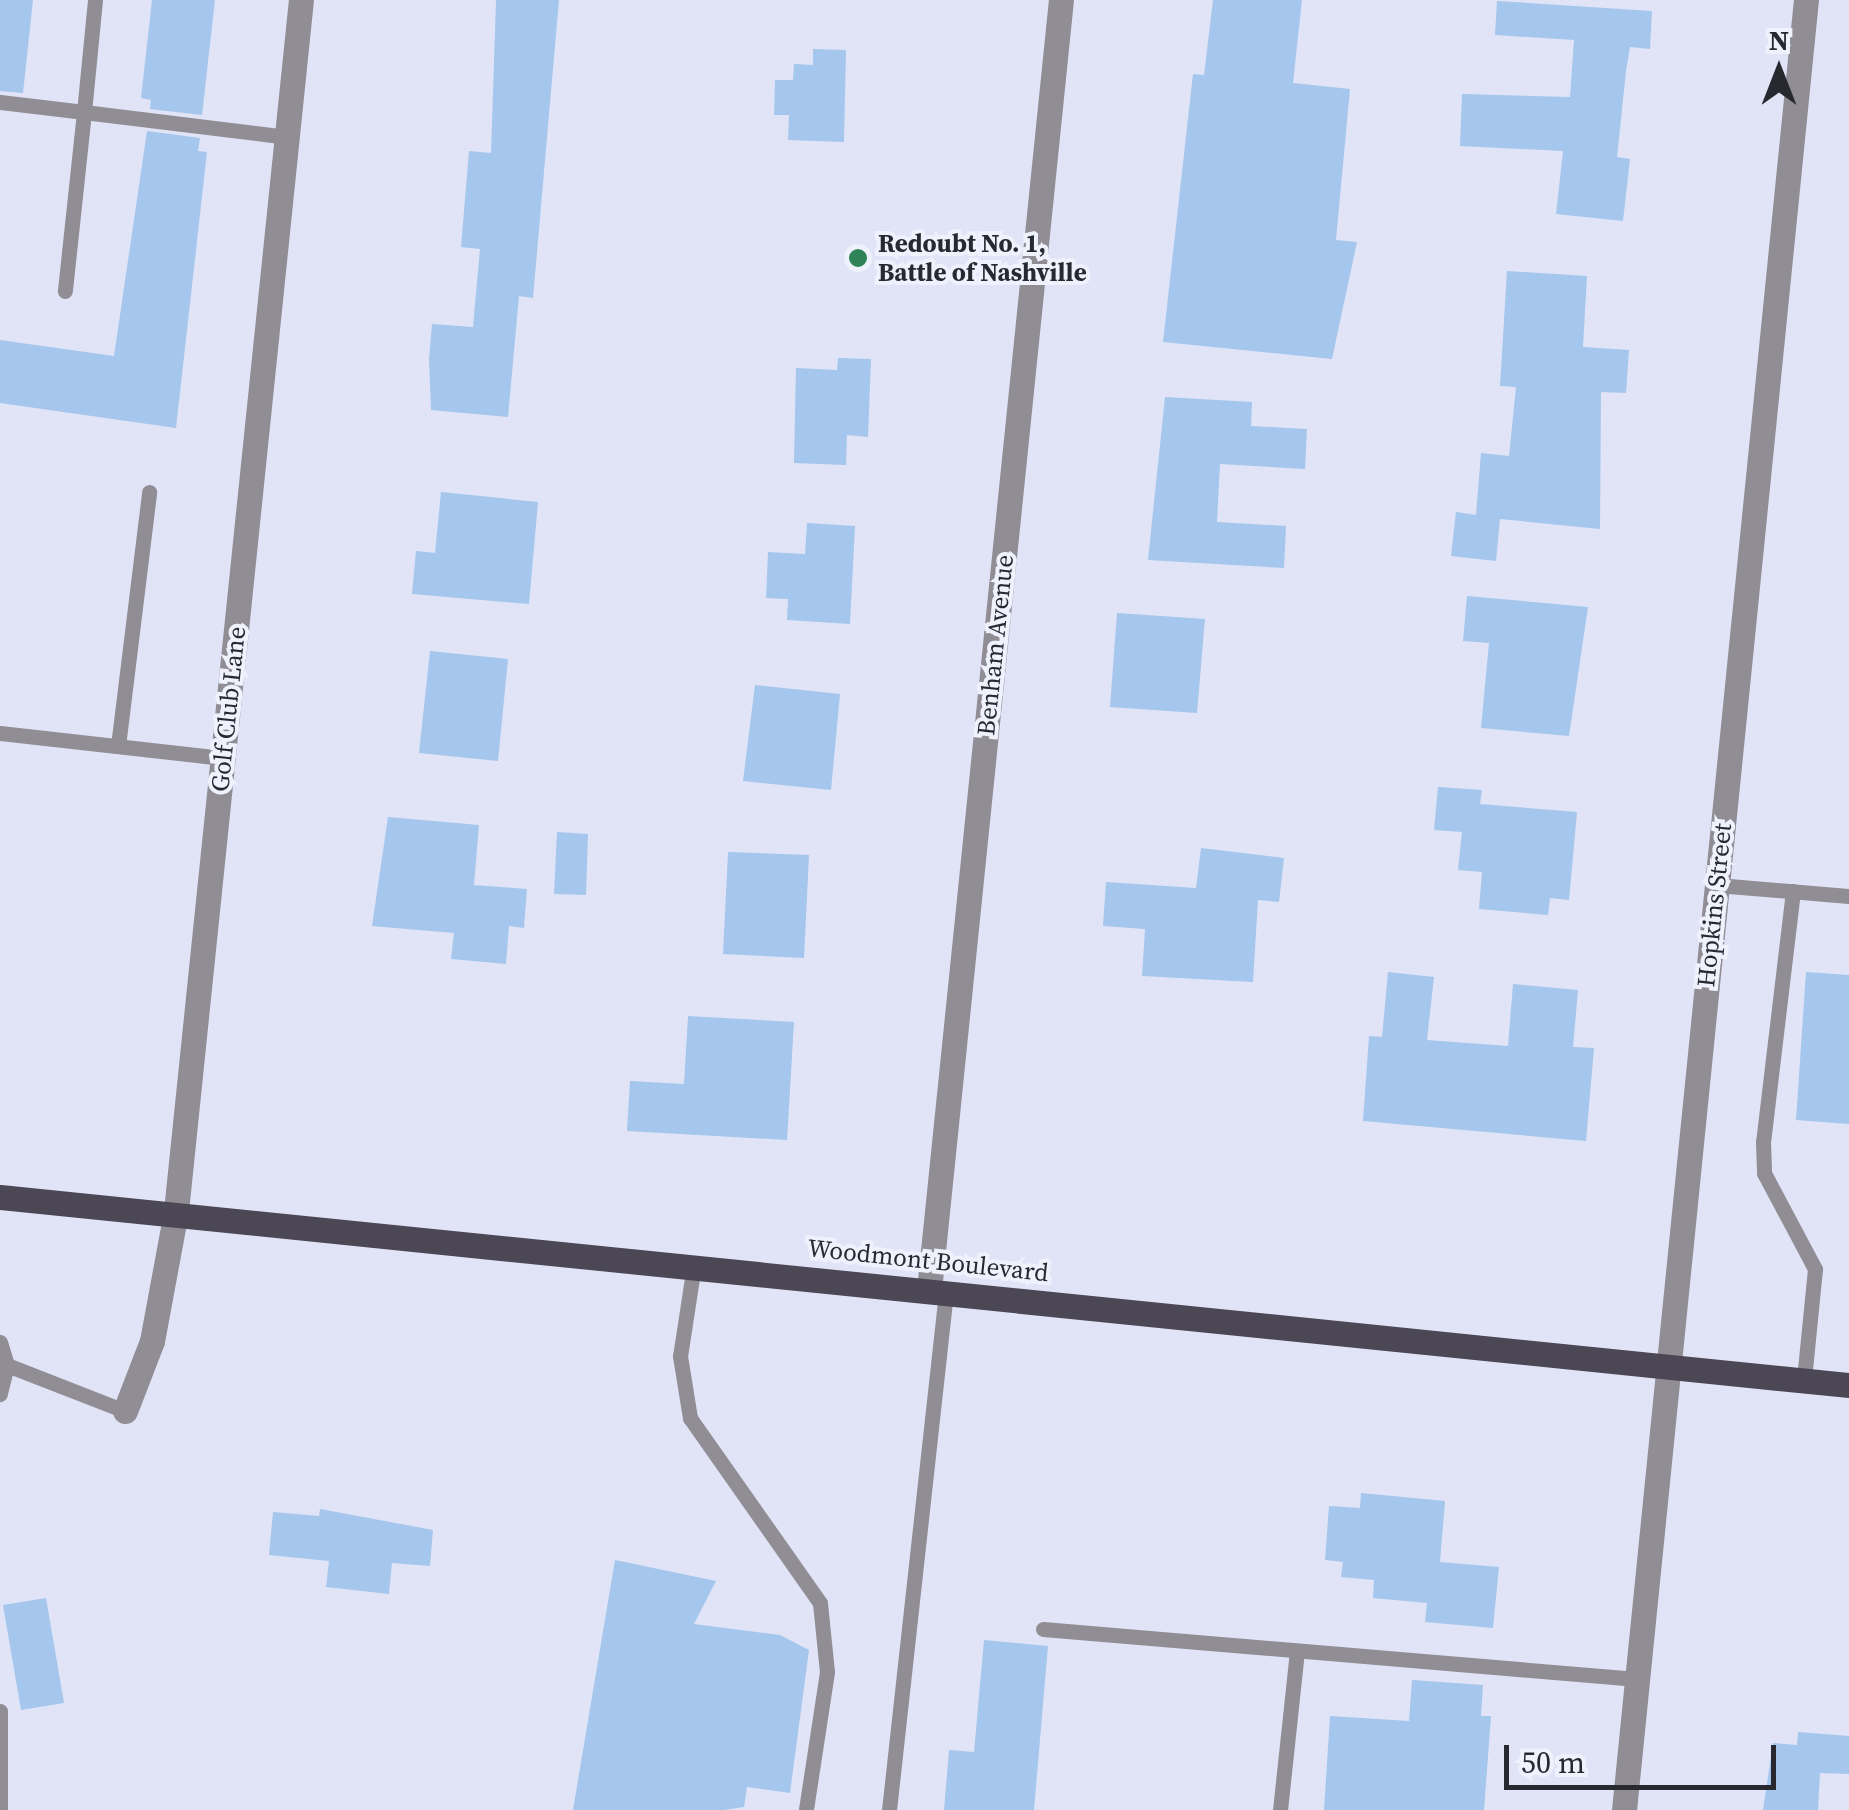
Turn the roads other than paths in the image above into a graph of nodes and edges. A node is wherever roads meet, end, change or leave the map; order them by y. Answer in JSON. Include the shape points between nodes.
{"nodes":[{"id":1,"x":95,"y":0,"type":"edge"},
{"id":2,"x":301,"y":0,"type":"edge"},
{"id":3,"x":1061,"y":0,"type":"edge"},
{"id":4,"x":1806,"y":0,"type":"edge"},
{"id":5,"x":0,"y":102,"type":"edge"},
{"id":6,"x":84,"y":112,"type":"junction"},
{"id":7,"x":287,"y":137,"type":"junction"},
{"id":8,"x":64,"y":291,"type":"dead end"},
{"id":9,"x":149,"y":492,"type":"dead end"},
{"id":10,"x":0,"y":733,"type":"edge"},
{"id":11,"x":118,"y":746,"type":"junction"},
{"id":12,"x":223,"y":758,"type":"junction"},
{"id":13,"x":1716,"y":884,"type":"junction"},
{"id":14,"x":1793,"y":891,"type":"junction"},
{"id":15,"x":1849,"y":896,"type":"edge"},
{"id":16,"x":0,"y":1197,"type":"edge"},
{"id":17,"x":176,"y":1210,"type":"junction"},
{"id":18,"x":694,"y":1265,"type":"junction"},
{"id":19,"x":938,"y":1291,"type":"junction"},
{"id":20,"x":0,"y":1342,"type":"edge"},
{"id":21,"x":8,"y":1365,"type":"junction"},
{"id":22,"x":1668,"y":1368,"type":"junction"},
{"id":23,"x":1804,"y":1380,"type":"junction"},
{"id":24,"x":1849,"y":1385,"type":"edge"},
{"id":25,"x":0,"y":1394,"type":"edge"},
{"id":26,"x":125,"y":1411,"type":"joint"},
{"id":27,"x":1043,"y":1629,"type":"dead end"},
{"id":28,"x":1298,"y":1650,"type":"junction"},
{"id":29,"x":1637,"y":1679,"type":"junction"},
{"id":30,"x":0,"y":1711,"type":"edge"},
{"id":31,"x":0,"y":1808,"type":"edge"},
{"id":32,"x":806,"y":1810,"type":"edge"},
{"id":33,"x":888,"y":1810,"type":"edge"},
{"id":34,"x":1280,"y":1810,"type":"edge"},
{"id":35,"x":1624,"y":1810,"type":"edge"}],
"edges":[{"from":1,"to":6,"type":"lane"},
{"from":2,"to":7,"type":"street","name":"Golf Club Lane"},
{"from":3,"to":19,"type":"street","name":"Benham Avenue"},
{"from":4,"to":13,"type":"street","name":"Hopkins Street"},
{"from":5,"to":6,"type":"lane"},
{"from":6,"to":7,"type":"lane"},
{"from":6,"to":8,"type":"lane"},
{"from":7,"to":12,"type":"street","name":"Golf Club Lane"},
{"from":9,"to":11,"type":"lane"},
{"from":10,"to":11,"type":"lane"},
{"from":11,"to":12,"type":"lane"},
{"from":12,"to":17,"type":"street","name":"Golf Club Lane"},
{"from":13,"to":14,"type":"lane"},
{"from":13,"to":22,"type":"street","name":"Hopkins Street"},
{"from":14,"to":15,"type":"lane"},
{"from":14,"to":23,"type":"lane","via":[[1763,1142],[1764,1173],[1814,1269]]},
{"from":16,"to":17,"type":"main road","name":"Woodmont Boulevard"},
{"from":17,"to":18,"type":"main road","name":"Woodmont Boulevard"},
{"from":17,"to":26,"type":"street","name":"Golf Club Lane","via":[[152,1341]]},
{"from":18,"to":19,"type":"main road","name":"Woodmont Boulevard"},
{"from":18,"to":32,"type":"lane","via":[[680,1356],[690,1418],[820,1603],[826,1672]]},
{"from":19,"to":22,"type":"main road","name":"Woodmont Boulevard"},
{"from":19,"to":33,"type":"lane"},
{"from":20,"to":21,"type":"lane"},
{"from":21,"to":25,"type":"lane"},
{"from":21,"to":26,"type":"lane"},
{"from":22,"to":23,"type":"main road","name":"Woodmont Boulevard"},
{"from":22,"to":29,"type":"street","name":"Hopkins Street"},
{"from":23,"to":24,"type":"main road","name":"Woodmont Boulevard"},
{"from":27,"to":28,"type":"lane"},
{"from":28,"to":29,"type":"lane"},
{"from":28,"to":34,"type":"lane"},
{"from":29,"to":35,"type":"street","name":"Hopkins Street"},
{"from":30,"to":31,"type":"lane"}]}
